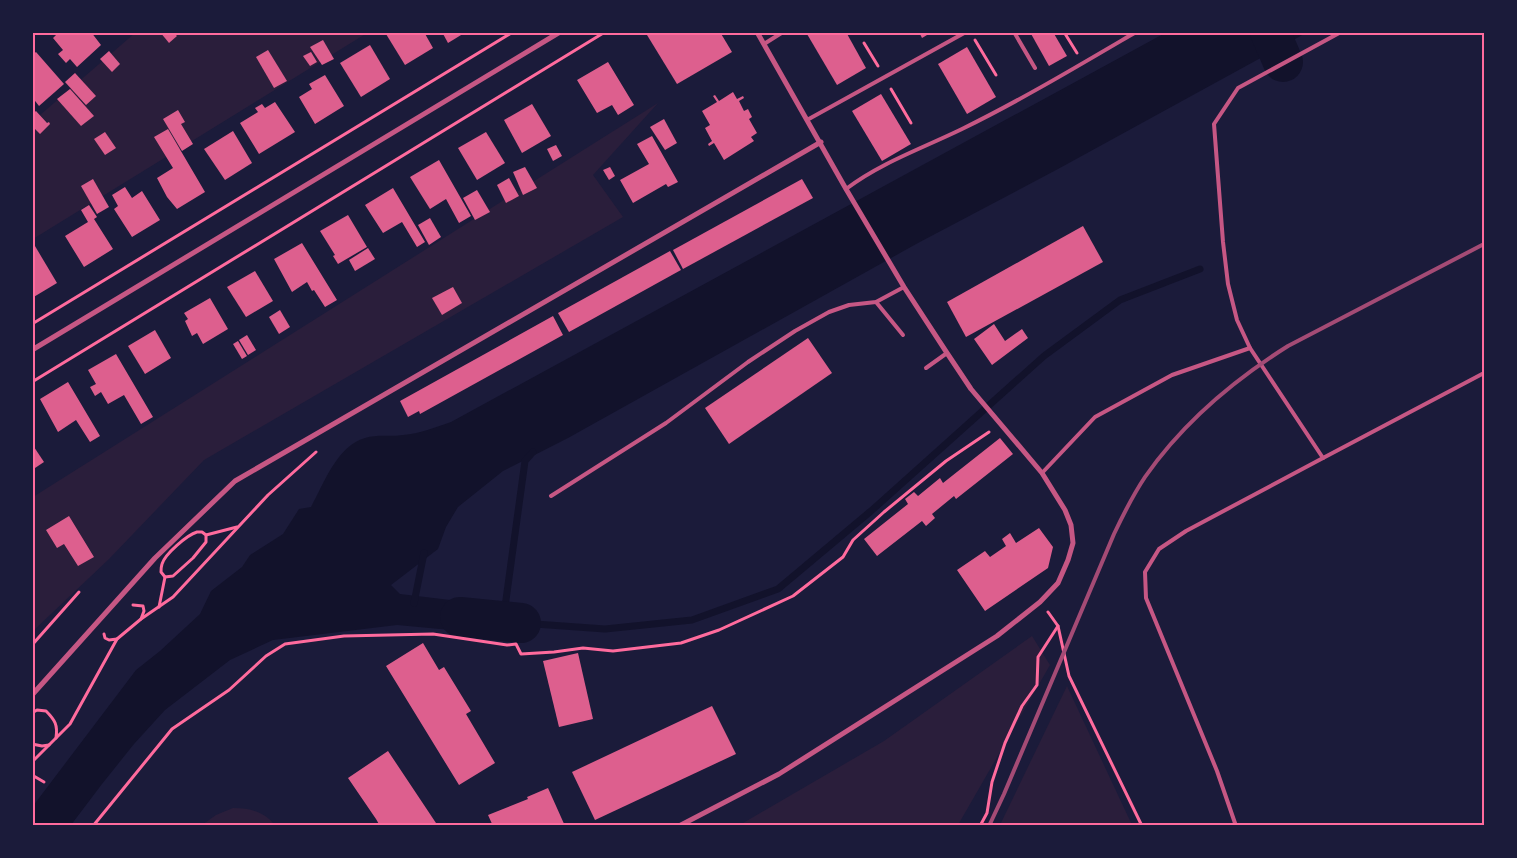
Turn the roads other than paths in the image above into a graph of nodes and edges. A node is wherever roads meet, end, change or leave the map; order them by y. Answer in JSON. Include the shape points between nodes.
{"nodes":[{"id":1,"x":560,"y":32,"type":"edge"},
{"id":2,"x":757,"y":32,"type":"edge"},
{"id":3,"x":783,"y":32,"type":"edge"},
{"id":4,"x":966,"y":32,"type":"edge"},
{"id":5,"x":1014,"y":32,"type":"edge"},
{"id":6,"x":1136,"y":32,"type":"edge"},
{"id":7,"x":1341,"y":32,"type":"edge"},
{"id":8,"x":764,"y":44,"type":"junction"},
{"id":9,"x":1035,"y":68,"type":"dead end"},
{"id":10,"x":807,"y":120,"type":"junction"},
{"id":11,"x":821,"y":142,"type":"junction"},
{"id":12,"x":846,"y":189,"type":"junction"},
{"id":13,"x":904,"y":287,"type":"junction"},
{"id":14,"x":876,"y":302,"type":"junction"},
{"id":15,"x":902,"y":335,"type":"dead end"},
{"id":16,"x":1250,"y":348,"type":"junction"},
{"id":17,"x":32,"y":350,"type":"edge"},
{"id":18,"x":947,"y":354,"type":"junction"},
{"id":19,"x":926,"y":368,"type":"dead end"},
{"id":20,"x":1484,"y":373,"type":"edge"},
{"id":21,"x":1323,"y":458,"type":"junction"},
{"id":22,"x":1042,"y":473,"type":"junction"},
{"id":23,"x":551,"y":496,"type":"dead end"},
{"id":24,"x":32,"y":695,"type":"edge"},
{"id":25,"x":679,"y":826,"type":"edge"},
{"id":26,"x":1236,"y":826,"type":"edge"}],
"edges":[{"from":1,"to":17,"type":"street"},
{"from":2,"to":8,"type":"street"},
{"from":3,"to":8,"type":"lane"},
{"from":4,"to":10,"type":"lane"},
{"from":5,"to":9,"type":"lane"},
{"from":6,"to":12,"type":"lane","via":[[963,129],[884,166]]},
{"from":7,"to":16,"type":"lane","via":[[1238,88],[1214,124],[1228,284],[1237,320]]},
{"from":8,"to":10,"type":"street"},
{"from":10,"to":11,"type":"street"},
{"from":11,"to":12,"type":"street"},
{"from":11,"to":24,"type":"street","via":[[235,481],[155,558]]},
{"from":12,"to":13,"type":"street"},
{"from":13,"to":14,"type":"lane"},
{"from":13,"to":18,"type":"street"},
{"from":14,"to":15,"type":"lane"},
{"from":14,"to":23,"type":"lane","via":[[849,305],[795,331],[666,423]]},
{"from":16,"to":21,"type":"lane"},
{"from":16,"to":22,"type":"lane","via":[[1172,375],[1095,417]]},
{"from":18,"to":19,"type":"lane"},
{"from":18,"to":22,"type":"street","via":[[971,389]]},
{"from":20,"to":21,"type":"lane"},
{"from":21,"to":26,"type":"lane","via":[[1186,531],[1159,549],[1145,572],[1146,598],[1217,771]]},
{"from":22,"to":25,"type":"street","via":[[1065,510],[1073,543],[1058,582],[1040,602],[997,636],[779,774]]}]}
